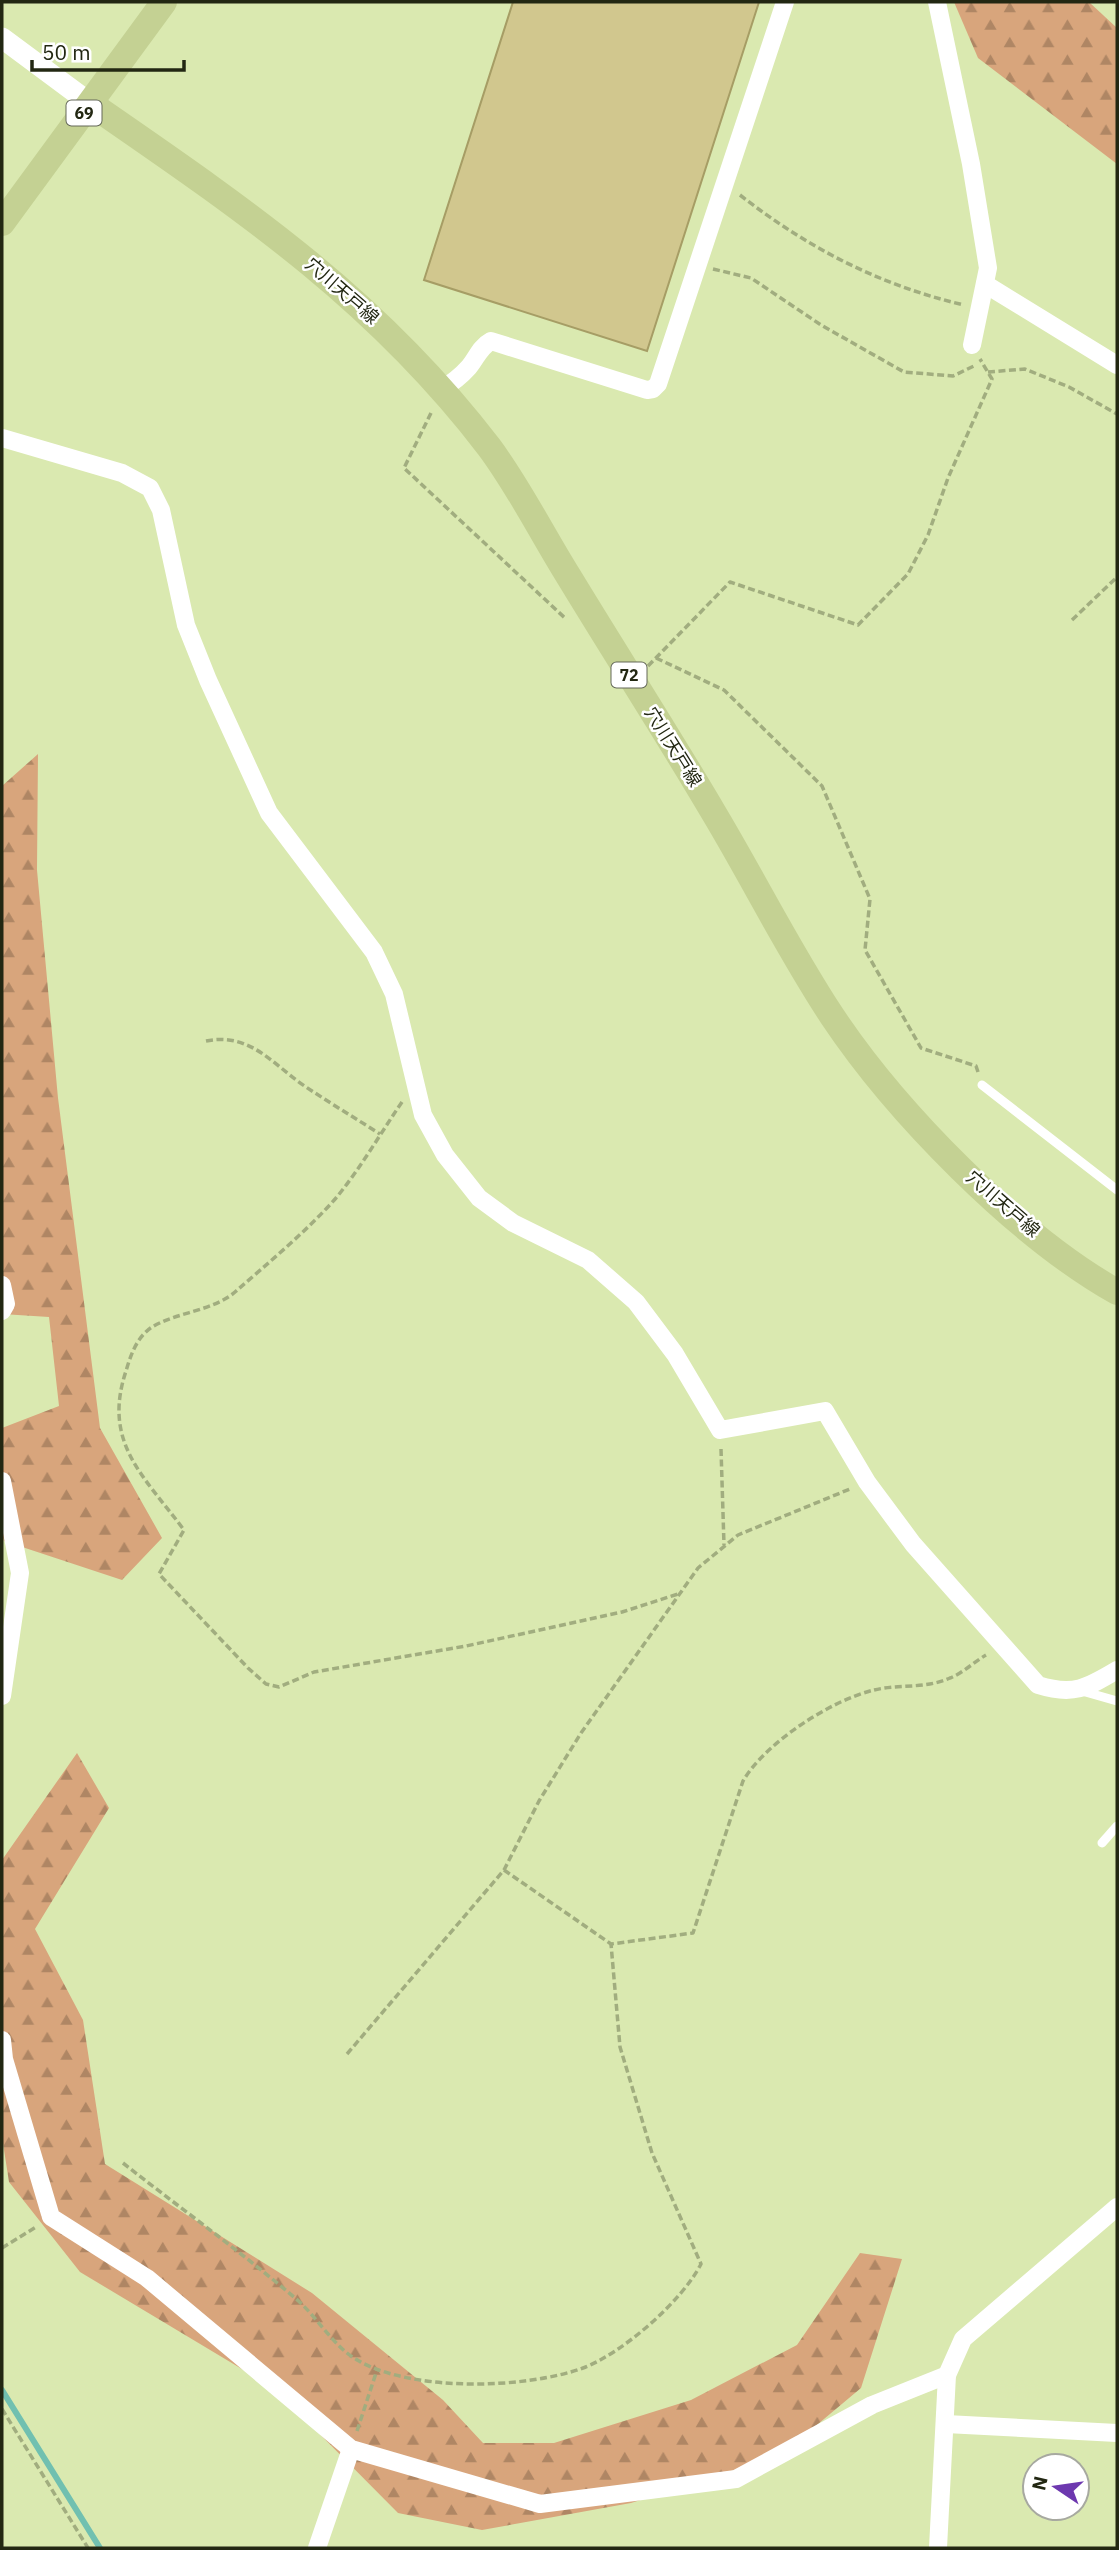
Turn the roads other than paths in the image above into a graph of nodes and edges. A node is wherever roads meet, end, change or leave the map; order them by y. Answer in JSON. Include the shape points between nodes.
{"nodes":[{"id":1,"x":164,"y":2,"type":"edge"},
{"id":2,"x":785,"y":2,"type":"edge"},
{"id":3,"x":937,"y":2,"type":"edge"},
{"id":4,"x":2,"y":38,"type":"edge"},
{"id":5,"x":91,"y":104,"type":"junction"},
{"id":6,"x":2,"y":223,"type":"edge"},
{"id":7,"x":985,"y":284,"type":"junction"},
{"id":8,"x":972,"y":345,"type":"road end"},
{"id":9,"x":1117,"y":365,"type":"edge"},
{"id":10,"x":442,"y":389,"type":"junction"},
{"id":11,"x":2,"y":438,"type":"edge"},
{"id":12,"x":982,"y":1085,"type":"road end"},
{"id":13,"x":1117,"y":1190,"type":"edge"},
{"id":14,"x":2,"y":1285,"type":"edge"},
{"id":15,"x":1117,"y":1292,"type":"edge"},
{"id":16,"x":2,"y":1311,"type":"edge"},
{"id":17,"x":2,"y":1482,"type":"edge"},
{"id":18,"x":1117,"y":1670,"type":"edge"},
{"id":19,"x":1076,"y":1690,"type":"junction"},
{"id":20,"x":2,"y":1696,"type":"edge"},
{"id":21,"x":1117,"y":1701,"type":"edge"},
{"id":22,"x":1117,"y":1826,"type":"edge"},
{"id":23,"x":1102,"y":1843,"type":"dead end"},
{"id":24,"x":2,"y":2040,"type":"edge"},
{"id":25,"x":1117,"y":2207,"type":"edge"},
{"id":26,"x":947,"y":2375,"type":"junction"},
{"id":27,"x":946,"y":2424,"type":"junction"},
{"id":28,"x":1117,"y":2433,"type":"edge"},
{"id":29,"x":351,"y":2449,"type":"junction"},
{"id":30,"x":317,"y":2548,"type":"edge"},
{"id":31,"x":938,"y":2548,"type":"edge"}],
"edges":[{"from":1,"to":5,"type":"main road","number":"69"},
{"from":2,"to":10,"type":"street","via":[[666,362],[653,389],[491,341]]},
{"from":3,"to":7,"type":"street","via":[[971,164],[988,268]]},
{"from":4,"to":5,"type":"street"},
{"from":5,"to":6,"type":"main road","number":"69"},
{"from":5,"to":10,"type":"main road","name":"穴川天戸線","number":"72","via":[[269,229],[341,287]]},
{"from":7,"to":8,"type":"street"},
{"from":7,"to":9,"type":"street"},
{"from":10,"to":15,"type":"main road","name":"穴川天戸線","number":"72","via":[[492,451],[715,815],[813,986],[873,1072],[962,1169],[1006,1209]]},
{"from":11,"to":19,"type":"street","via":[[122,473],[150,488],[160,510],[186,625],[269,813],[374,952],[394,993],[424,1115],[445,1156],[479,1198],[513,1223],[589,1260],[636,1302],[675,1354],[720,1430],[825,1411],[867,1482],[914,1544],[1038,1685],[1058,1692]]},
{"from":12,"to":13,"type":"lane"},
{"from":14,"to":16,"type":"street","via":[[6,1304]]},
{"from":17,"to":20,"type":"street","via":[[20,1573]]},
{"from":18,"to":19,"type":"street"},
{"from":19,"to":21,"type":"lane"},
{"from":22,"to":23,"type":"lane"},
{"from":24,"to":29,"type":"street","via":[[51,2217],[147,2278]]},
{"from":25,"to":26,"type":"street","via":[[963,2339]]},
{"from":26,"to":27,"type":"street"},
{"from":26,"to":29,"type":"street","via":[[872,2405],[736,2479],[540,2504]]},
{"from":27,"to":28,"type":"street"},
{"from":27,"to":31,"type":"street"},
{"from":29,"to":30,"type":"street"}]}
